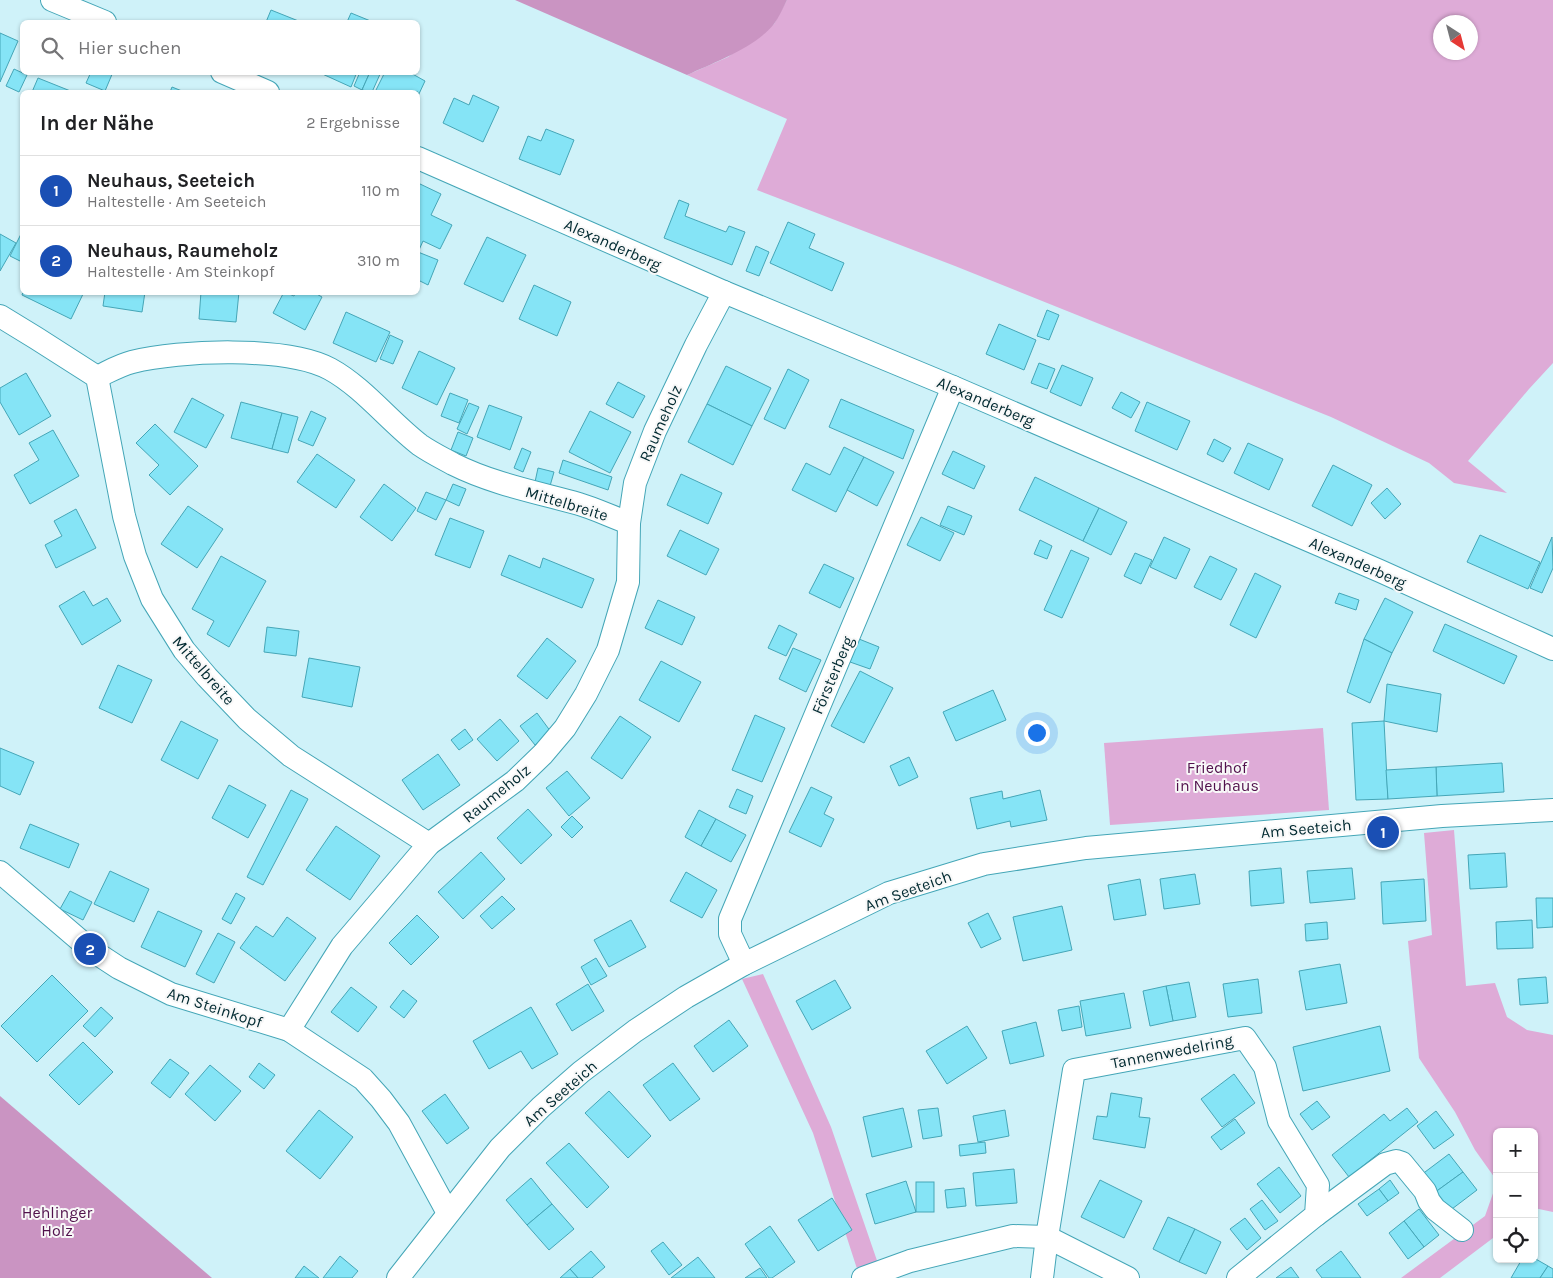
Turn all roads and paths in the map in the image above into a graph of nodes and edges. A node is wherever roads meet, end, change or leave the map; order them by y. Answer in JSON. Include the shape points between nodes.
{"nodes":[{"id":1,"x":52,"y":0,"type":"edge"},
{"id":2,"x":100,"y":20,"type":"edge"},
{"id":3,"x":229,"y":75,"type":"edge"},
{"id":4,"x":263,"y":90,"type":"edge"},
{"id":5,"x":420,"y":159,"type":"edge"},
{"id":6,"x":724,"y":292,"type":"junction"},
{"id":7,"x":0,"y":316,"type":"edge"},
{"id":8,"x":97,"y":377,"type":"junction"},
{"id":9,"x":953,"y":386,"type":"junction"},
{"id":10,"x":629,"y":523,"type":"junction"},
{"id":11,"x":1553,"y":648,"type":"edge"},
{"id":12,"x":1553,"y":810,"type":"edge"},
{"id":13,"x":429,"y":844,"type":"junction"},
{"id":14,"x":0,"y":872,"type":"edge"},
{"id":15,"x":744,"y":964,"type":"junction"},
{"id":16,"x":289,"y":1030,"type":"junction"},
{"id":17,"x":448,"y":1213,"type":"junction"},
{"id":18,"x":1316,"y":1214,"type":"junction"},
{"id":19,"x":1462,"y":1230,"type":"dead end"},
{"id":20,"x":1047,"y":1237,"type":"junction"},
{"id":21,"x":398,"y":1278,"type":"edge"},
{"id":22,"x":864,"y":1278,"type":"edge"},
{"id":23,"x":1042,"y":1278,"type":"edge"},
{"id":24,"x":1128,"y":1278,"type":"edge"},
{"id":25,"x":1238,"y":1278,"type":"edge"}],
"edges":[{"from":1,"to":2,"type":"street"},
{"from":3,"to":4,"type":"street"},
{"from":5,"to":6,"type":"street","name":"Alexanderberg"},
{"from":6,"to":9,"type":"street","name":"Alexanderberg"},
{"from":6,"to":10,"type":"street","name":"Raumeholz","via":[[655,431],[635,483]]},
{"from":7,"to":8,"type":"street"},
{"from":8,"to":10,"type":"street","name":"Mittelbreite","via":[[130,362],[180,354],[230,352],[284,356],[311,362],[347,381],[421,446],[453,464],[482,478],[582,505]]},
{"from":8,"to":13,"type":"street","name":"Mittelbreite","via":[[135,556],[152,599],[184,650],[247,718],[291,756]]},
{"from":9,"to":11,"type":"street","name":"Alexanderberg"},
{"from":9,"to":15,"type":"street","name":"Försterberg","via":[[730,919],[730,934]]},
{"from":10,"to":13,"type":"street","name":"Raumeholz","via":[[628,582],[608,650],[581,703],[565,728],[515,781]]},
{"from":12,"to":15,"type":"street","name":"Am Seeteich","via":[[1442,816],[1086,848],[984,864],[889,894]]},
{"from":13,"to":16,"type":"street","name":"Raumeholz","via":[[342,946]]},
{"from":14,"to":16,"type":"street","name":"Am Steinkopf","via":[[90,949],[119,968],[171,994]]},
{"from":15,"to":17,"type":"street","name":"Am Seeteich","via":[[686,997],[581,1072],[500,1148]]},
{"from":16,"to":17,"type":"street","via":[[363,1079],[381,1099]]},
{"from":17,"to":21,"type":"street","name":"Am Seeteich"},
{"from":18,"to":19,"type":"street","via":[[1385,1164],[1396,1161],[1402,1163],[1435,1209]]},
{"from":18,"to":20,"type":"street","name":"Tannenwedelring","via":[[1318,1185],[1278,1121],[1265,1068],[1245,1038],[1074,1070]]},
{"from":18,"to":25,"type":"street"},
{"from":20,"to":22,"type":"street","via":[[1013,1236],[910,1260]]},
{"from":20,"to":23,"type":"street"},
{"from":20,"to":24,"type":"street"}]}
